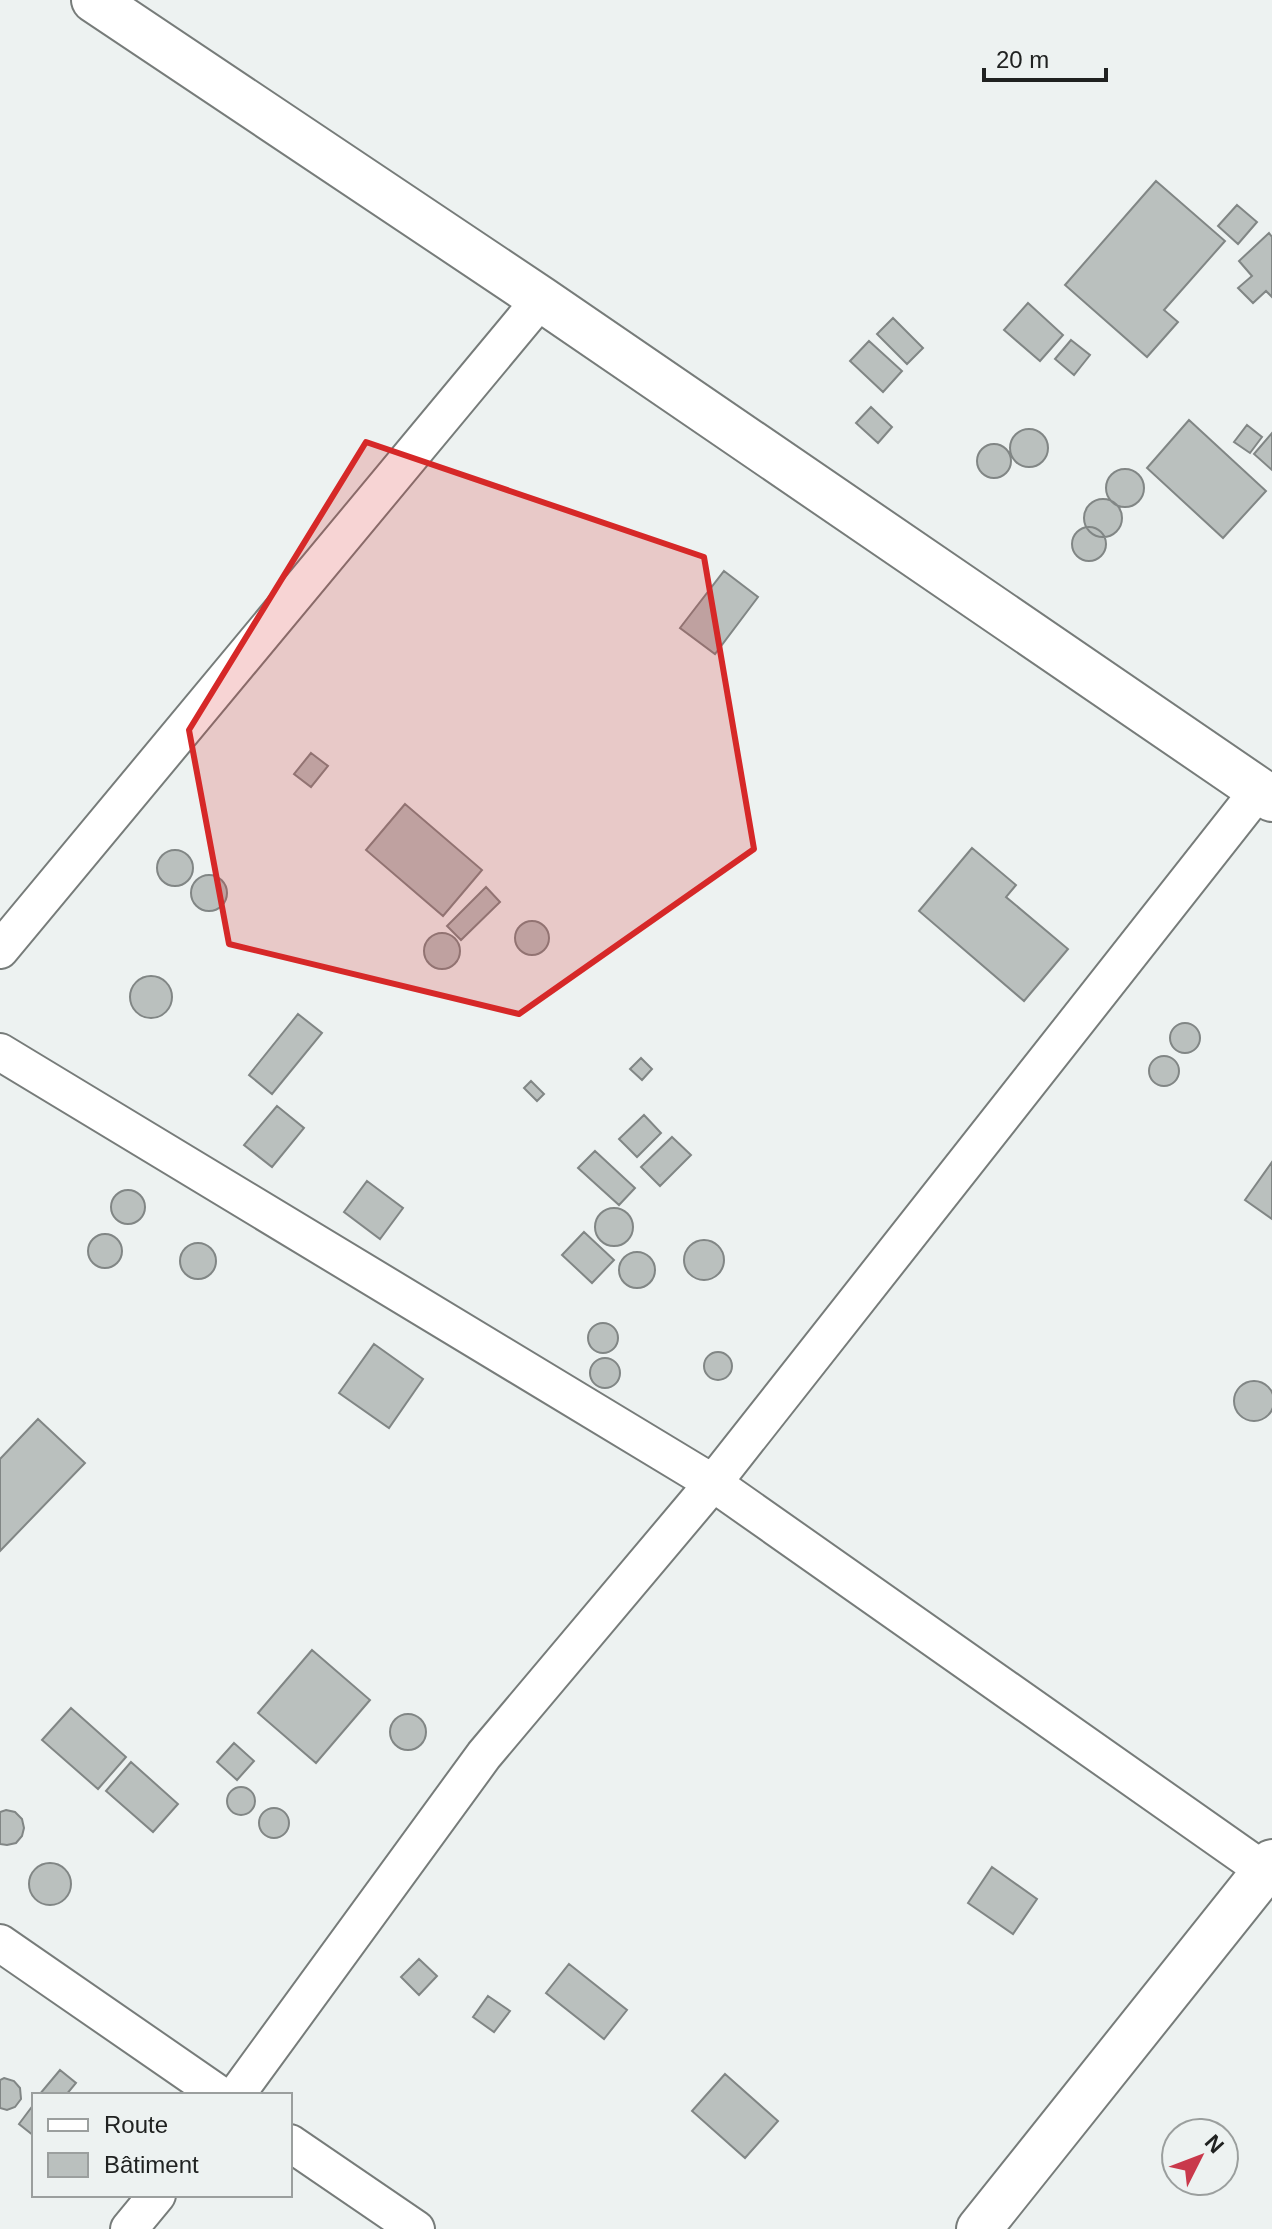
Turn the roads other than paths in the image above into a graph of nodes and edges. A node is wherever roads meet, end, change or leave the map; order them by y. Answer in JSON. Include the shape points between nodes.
{"nodes":[{"id":1,"x":94,"y":0,"type":"edge"},
{"id":2,"x":541,"y":299,"type":"junction"},
{"id":3,"x":1266,"y":795,"type":"edge"},
{"id":4,"x":0,"y":950,"type":"edge"},
{"id":5,"x":0,"y":1052,"type":"edge"},
{"id":6,"x":713,"y":1483,"type":"junction"},
{"id":7,"x":1269,"y":1870,"type":"edge"},
{"id":8,"x":0,"y":1943,"type":"edge"},
{"id":9,"x":217,"y":2093,"type":"edge"},
{"id":10,"x":237,"y":2093,"type":"edge"},
{"id":11,"x":292,"y":2144,"type":"edge"},
{"id":12,"x":155,"y":2197,"type":"edge"},
{"id":13,"x":129,"y":2229,"type":"edge"},
{"id":14,"x":416,"y":2229,"type":"edge"},
{"id":15,"x":979,"y":2229,"type":"edge"}],
"edges":[{"from":1,"to":2,"type":"street"},
{"from":2,"to":3,"type":"street"},
{"from":2,"to":4,"type":"street"},
{"from":3,"to":6,"type":"street"},
{"from":5,"to":6,"type":"street"},
{"from":6,"to":7,"type":"street"},
{"from":6,"to":10,"type":"street","via":[[484,1755]]},
{"from":7,"to":15,"type":"street"},
{"from":8,"to":9,"type":"street"},
{"from":11,"to":14,"type":"street"},
{"from":12,"to":13,"type":"street"}]}
